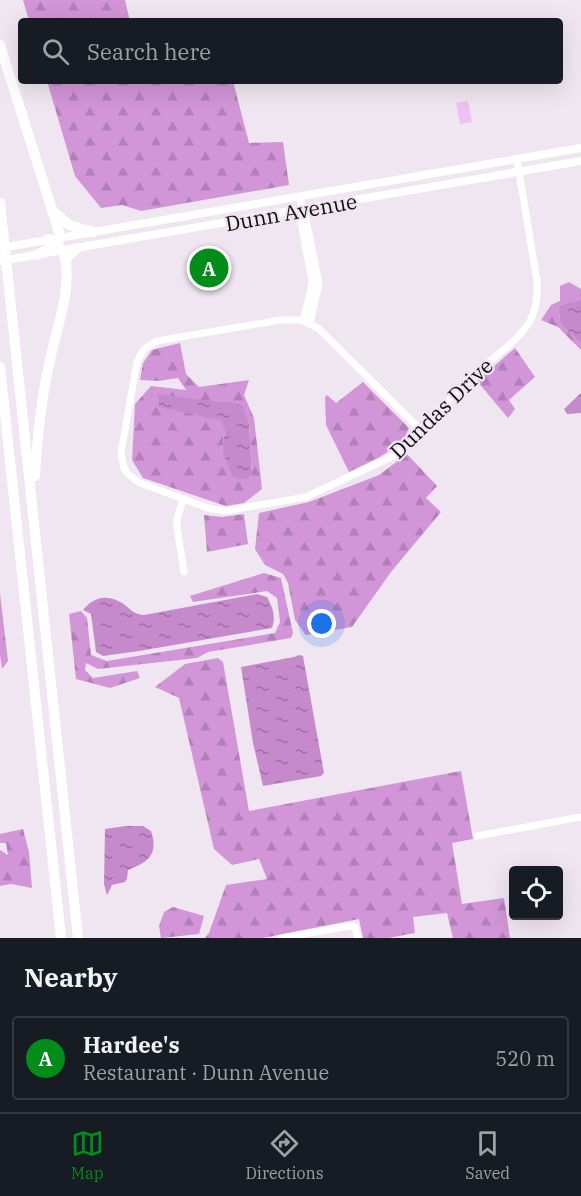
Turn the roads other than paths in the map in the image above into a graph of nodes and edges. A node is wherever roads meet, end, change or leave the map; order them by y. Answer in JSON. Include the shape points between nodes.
{"nodes":[{"id":1,"x":0,"y":45,"type":"edge"},
{"id":2,"x":581,"y":148,"type":"edge"},
{"id":3,"x":517,"y":159,"type":"junction"},
{"id":4,"x":581,"y":161,"type":"edge"},
{"id":5,"x":519,"y":172,"type":"junction"},
{"id":6,"x":300,"y":197,"type":"junction"},
{"id":7,"x":0,"y":203,"type":"edge"},
{"id":8,"x":52,"y":209,"type":"junction"},
{"id":9,"x":302,"y":210,"type":"junction"},
{"id":10,"x":166,"y":220,"type":"junction"},
{"id":11,"x":93,"y":232,"type":"junction"},
{"id":12,"x":168,"y":232,"type":"junction"},
{"id":13,"x":59,"y":246,"type":"junction"},
{"id":14,"x":0,"y":248,"type":"edge"},
{"id":15,"x":78,"y":248,"type":"joint"},
{"id":16,"x":37,"y":255,"type":"joint"},
{"id":17,"x":0,"y":261,"type":"edge"},
{"id":18,"x":306,"y":322,"type":"junction"},
{"id":19,"x":0,"y":367,"type":"edge"},
{"id":20,"x":420,"y":429,"type":"junction"},
{"id":21,"x":0,"y":444,"type":"edge"},
{"id":22,"x":183,"y":500,"type":"junction"},
{"id":23,"x":13,"y":502,"type":"junction"},
{"id":24,"x":33,"y":503,"type":"junction"},
{"id":25,"x":184,"y":572,"type":"dead end"},
{"id":26,"x":581,"y":817,"type":"edge"},
{"id":27,"x":477,"y":836,"type":"dead end"},
{"id":28,"x":61,"y":938,"type":"edge"},
{"id":29,"x":78,"y":938,"type":"edge"},
{"id":30,"x":281,"y":938,"type":"edge"},
{"id":31,"x":358,"y":938,"type":"edge"}],
"edges":[{"from":1,"to":8,"type":"highway"},
{"from":2,"to":3,"type":"main road","name":"Dunn Avenue"},
{"from":3,"to":5,"type":"street","name":"Dundas Drive"},
{"from":3,"to":6,"type":"main road","name":"Dunn Avenue"},
{"from":4,"to":5,"type":"main road","name":"Dunn Avenue"},
{"from":5,"to":9,"type":"main road","name":"Dunn Avenue"},
{"from":5,"to":20,"type":"street","name":"Dundas Drive","via":[[537,281],[535,312],[519,335]]},
{"from":6,"to":9,"type":"street"},
{"from":6,"to":10,"type":"main road","name":"Dunn Avenue"},
{"from":7,"to":24,"type":"highway"},
{"from":8,"to":11,"type":"highway","via":[[69,225]]},
{"from":8,"to":13,"type":"highway"},
{"from":9,"to":12,"type":"main road","name":"Dunn Avenue"},
{"from":9,"to":18,"type":"street","via":[[320,284]]},
{"from":10,"to":11,"type":"main road","name":"Dunn Avenue"},
{"from":10,"to":12,"type":"street"},
{"from":11,"to":13,"type":"main road","name":"Dunn Avenue"},
{"from":12,"to":15,"type":"main road","name":"Dunn Avenue"},
{"from":13,"to":14,"type":"main road","name":"Dunn Avenue"},
{"from":13,"to":15,"type":"highway","via":[[69,255]]},
{"from":13,"to":16,"type":"highway"},
{"from":13,"to":24,"type":"highway","via":[[66,288],[48,368]]},
{"from":16,"to":17,"type":"main road"},
{"from":18,"to":20,"type":"street","via":[[337,345]]},
{"from":18,"to":22,"type":"street","name":"Dundas Drive","via":[[277,320],[158,341],[139,355],[121,453],[124,468],[135,480]]},
{"from":19,"to":23,"type":"highway"},
{"from":20,"to":22,"type":"street","name":"Dundas Drive","via":[[387,460],[300,498],[225,511]]},
{"from":21,"to":23,"type":"highway"},
{"from":22,"to":25,"type":"street","via":[[177,527]]},
{"from":23,"to":28,"type":"highway"},
{"from":24,"to":29,"type":"highway"},
{"from":26,"to":27,"type":"street"},
{"from":30,"to":31,"type":"street","via":[[350,926],[355,927]]}]}
